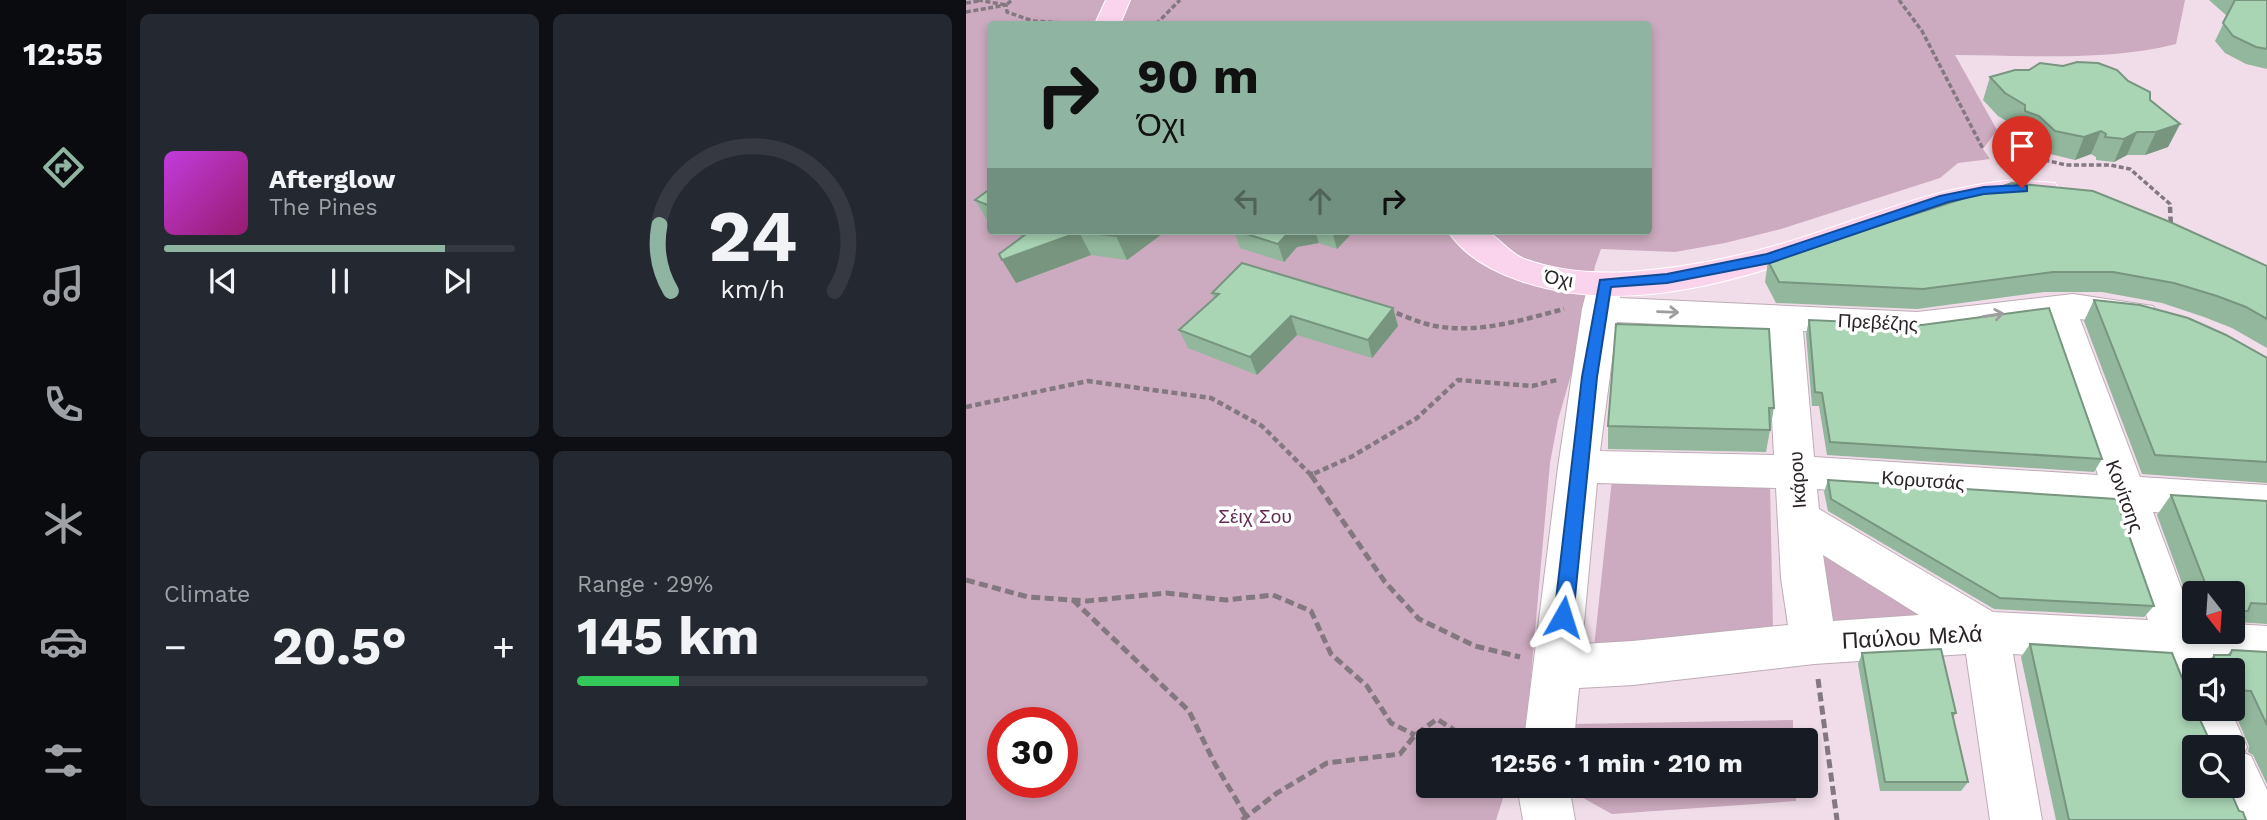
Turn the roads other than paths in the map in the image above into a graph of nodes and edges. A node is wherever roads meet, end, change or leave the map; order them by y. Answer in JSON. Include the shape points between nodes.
{"nodes":[{"id":1,"x":1118,"y":0,"type":"edge"},
{"id":2,"x":1109,"y":21,"type":"edge"},
{"id":3,"x":2075,"y":196,"type":"edge"},
{"id":4,"x":1469,"y":235,"type":"edge"},
{"id":5,"x":1603,"y":296,"type":"junction"},
{"id":6,"x":2058,"y":306,"type":"junction"},
{"id":7,"x":1783,"y":316,"type":"junction"},
{"id":8,"x":2176,"y":324,"type":"edge"},
{"id":9,"x":1578,"y":467,"type":"junction"},
{"id":10,"x":1797,"y":472,"type":"junction"},
{"id":11,"x":2123,"y":492,"type":"junction"},
{"id":12,"x":2267,"y":502,"type":"edge"},
{"id":13,"x":1800,"y":519,"type":"junction"},
{"id":14,"x":1986,"y":632,"type":"junction"},
{"id":15,"x":2177,"y":642,"type":"junction"},
{"id":16,"x":1814,"y":643,"type":"junction"},
{"id":17,"x":2267,"y":647,"type":"edge"},
{"id":18,"x":2183,"y":658,"type":"edge"},
{"id":19,"x":1558,"y":667,"type":"junction"},
{"id":20,"x":1550,"y":728,"type":"edge"},
{"id":21,"x":1545,"y":798,"type":"edge"},
{"id":22,"x":2244,"y":798,"type":"edge"},
{"id":23,"x":1549,"y":820,"type":"edge"},
{"id":24,"x":2016,"y":820,"type":"edge"},
{"id":25,"x":2254,"y":820,"type":"edge"}],
"edges":[{"from":1,"to":2,"type":"main road"},
{"from":3,"to":5,"type":"main road","name":"Όχι","via":[[2031,189],[1974,192],[1770,258]]},
{"from":4,"to":5,"type":"main road","name":"Όχι","via":[[1521,270]]},
{"from":5,"to":7,"type":"street","name":"Πρεβέζης","one_way":true},
{"from":5,"to":9,"type":"street"},
{"from":7,"to":6,"type":"street","name":"Πρεβέζης","one_way":true,"via":[[1940,324]]},
{"from":6,"to":8,"type":"street","name":"Πρεβέζης","via":[[2107,309]]},
{"from":6,"to":11,"type":"street","name":"Κονίτσης"},
{"from":7,"to":10,"type":"street","name":"Ικάρου"},
{"from":9,"to":10,"type":"street","name":"Κορυτσάς"},
{"from":9,"to":19,"type":"street"},
{"from":10,"to":11,"type":"street","name":"Κορυτσάς"},
{"from":10,"to":13,"type":"street","name":"Ικάρου"},
{"from":11,"to":12,"type":"street","name":"Κορυτσάς"},
{"from":11,"to":15,"type":"street","name":"Κονίτσης"},
{"from":13,"to":14,"type":"street"},
{"from":13,"to":16,"type":"street","name":"Ικάρου","via":[[1803,578]]},
{"from":14,"to":15,"type":"street","name":"Παύλου Μελά"},
{"from":14,"to":16,"type":"street","name":"Παύλου Μελά"},
{"from":14,"to":24,"type":"street"},
{"from":15,"to":17,"type":"street","name":"Παύλου Μελά"},
{"from":15,"to":18,"type":"street","name":"Κονίτσης"},
{"from":16,"to":19,"type":"street","name":"Παύλου Μελά"},
{"from":19,"to":20,"type":"street"},
{"from":21,"to":23,"type":"street"},
{"from":22,"to":25,"type":"street"}]}
